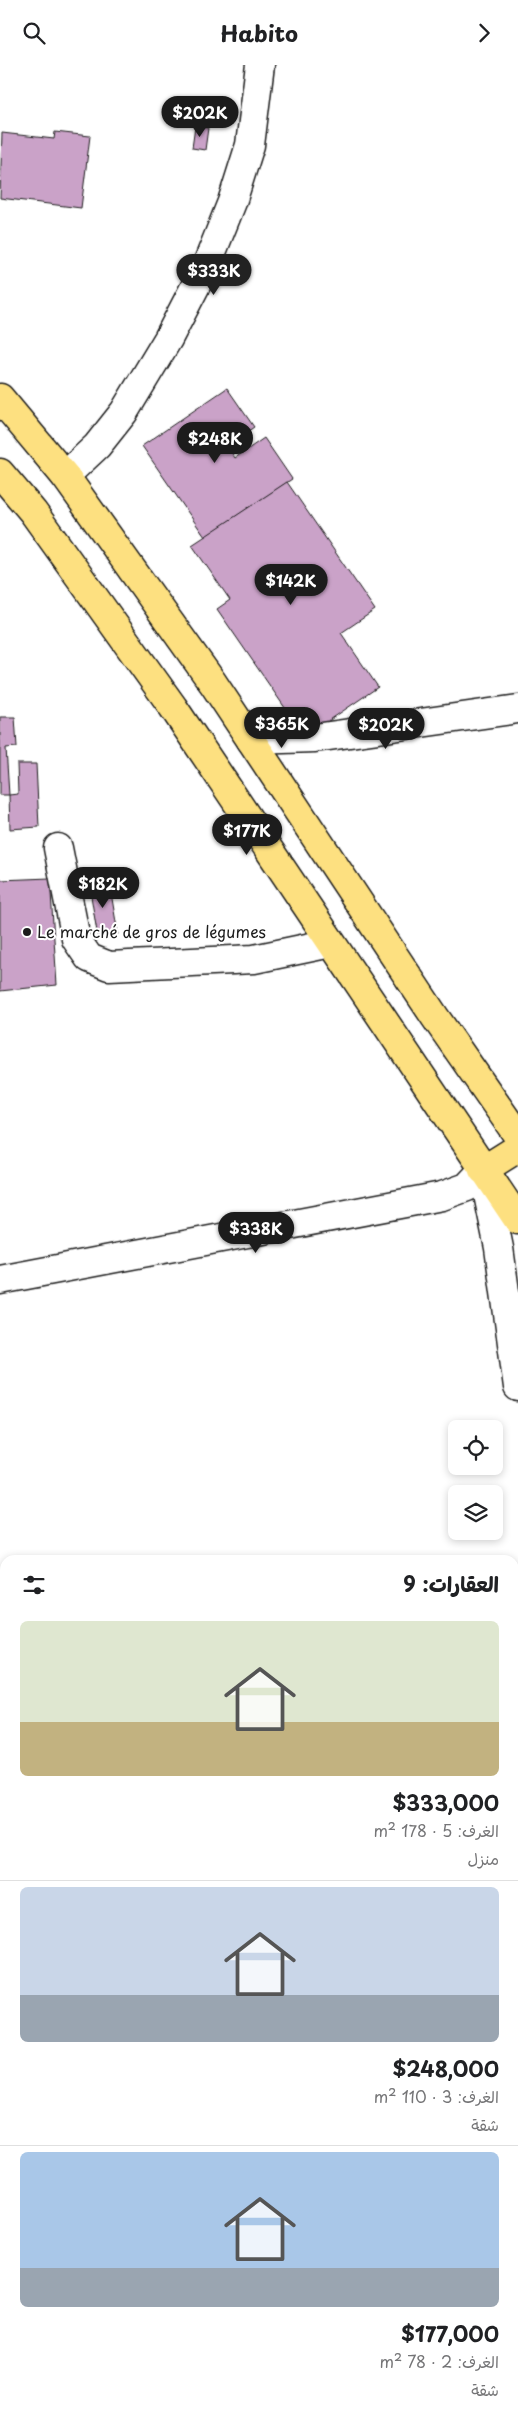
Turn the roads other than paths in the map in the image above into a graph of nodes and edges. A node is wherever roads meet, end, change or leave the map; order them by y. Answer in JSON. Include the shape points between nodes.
{"nodes":[{"id":1,"x":260,"y":65,"type":"edge"},
{"id":2,"x":0,"y":398,"type":"edge"},
{"id":3,"x":0,"y":473,"type":"edge"},
{"id":4,"x":65,"y":476,"type":"junction"},
{"id":5,"x":518,"y":709,"type":"edge"},
{"id":6,"x":251,"y":740,"type":"junction"},
{"id":7,"x":58,"y":848,"type":"dead end"},
{"id":8,"x":332,"y":943,"type":"junction"},
{"id":9,"x":518,"y":1136,"type":"edge"},
{"id":10,"x":518,"y":1148,"type":"edge"},
{"id":11,"x":483,"y":1170,"type":"junction"},
{"id":12,"x":518,"y":1220,"type":"edge"},
{"id":13,"x":0,"y":1280,"type":"edge"},
{"id":14,"x":518,"y":1387,"type":"edge"}],
"edges":[{"from":1,"to":4,"type":"street","via":[[250,145],[208,262],[124,413],[97,446]]},
{"from":2,"to":4,"type":"main road"},
{"from":3,"to":8,"type":"main road","via":[[33,512],[167,700]]},
{"from":4,"to":6,"type":"main road"},
{"from":5,"to":6,"type":"street","via":[[315,738]]},
{"from":6,"to":9,"type":"main road"},
{"from":7,"to":8,"type":"street","via":[[76,939],[89,958],[109,966],[254,959]]},
{"from":8,"to":11,"type":"main road"},
{"from":10,"to":11,"type":"main road"},
{"from":11,"to":12,"type":"main road"},
{"from":11,"to":13,"type":"street","via":[[467,1187],[442,1196]]},
{"from":11,"to":14,"type":"street","via":[[499,1248]]}]}
